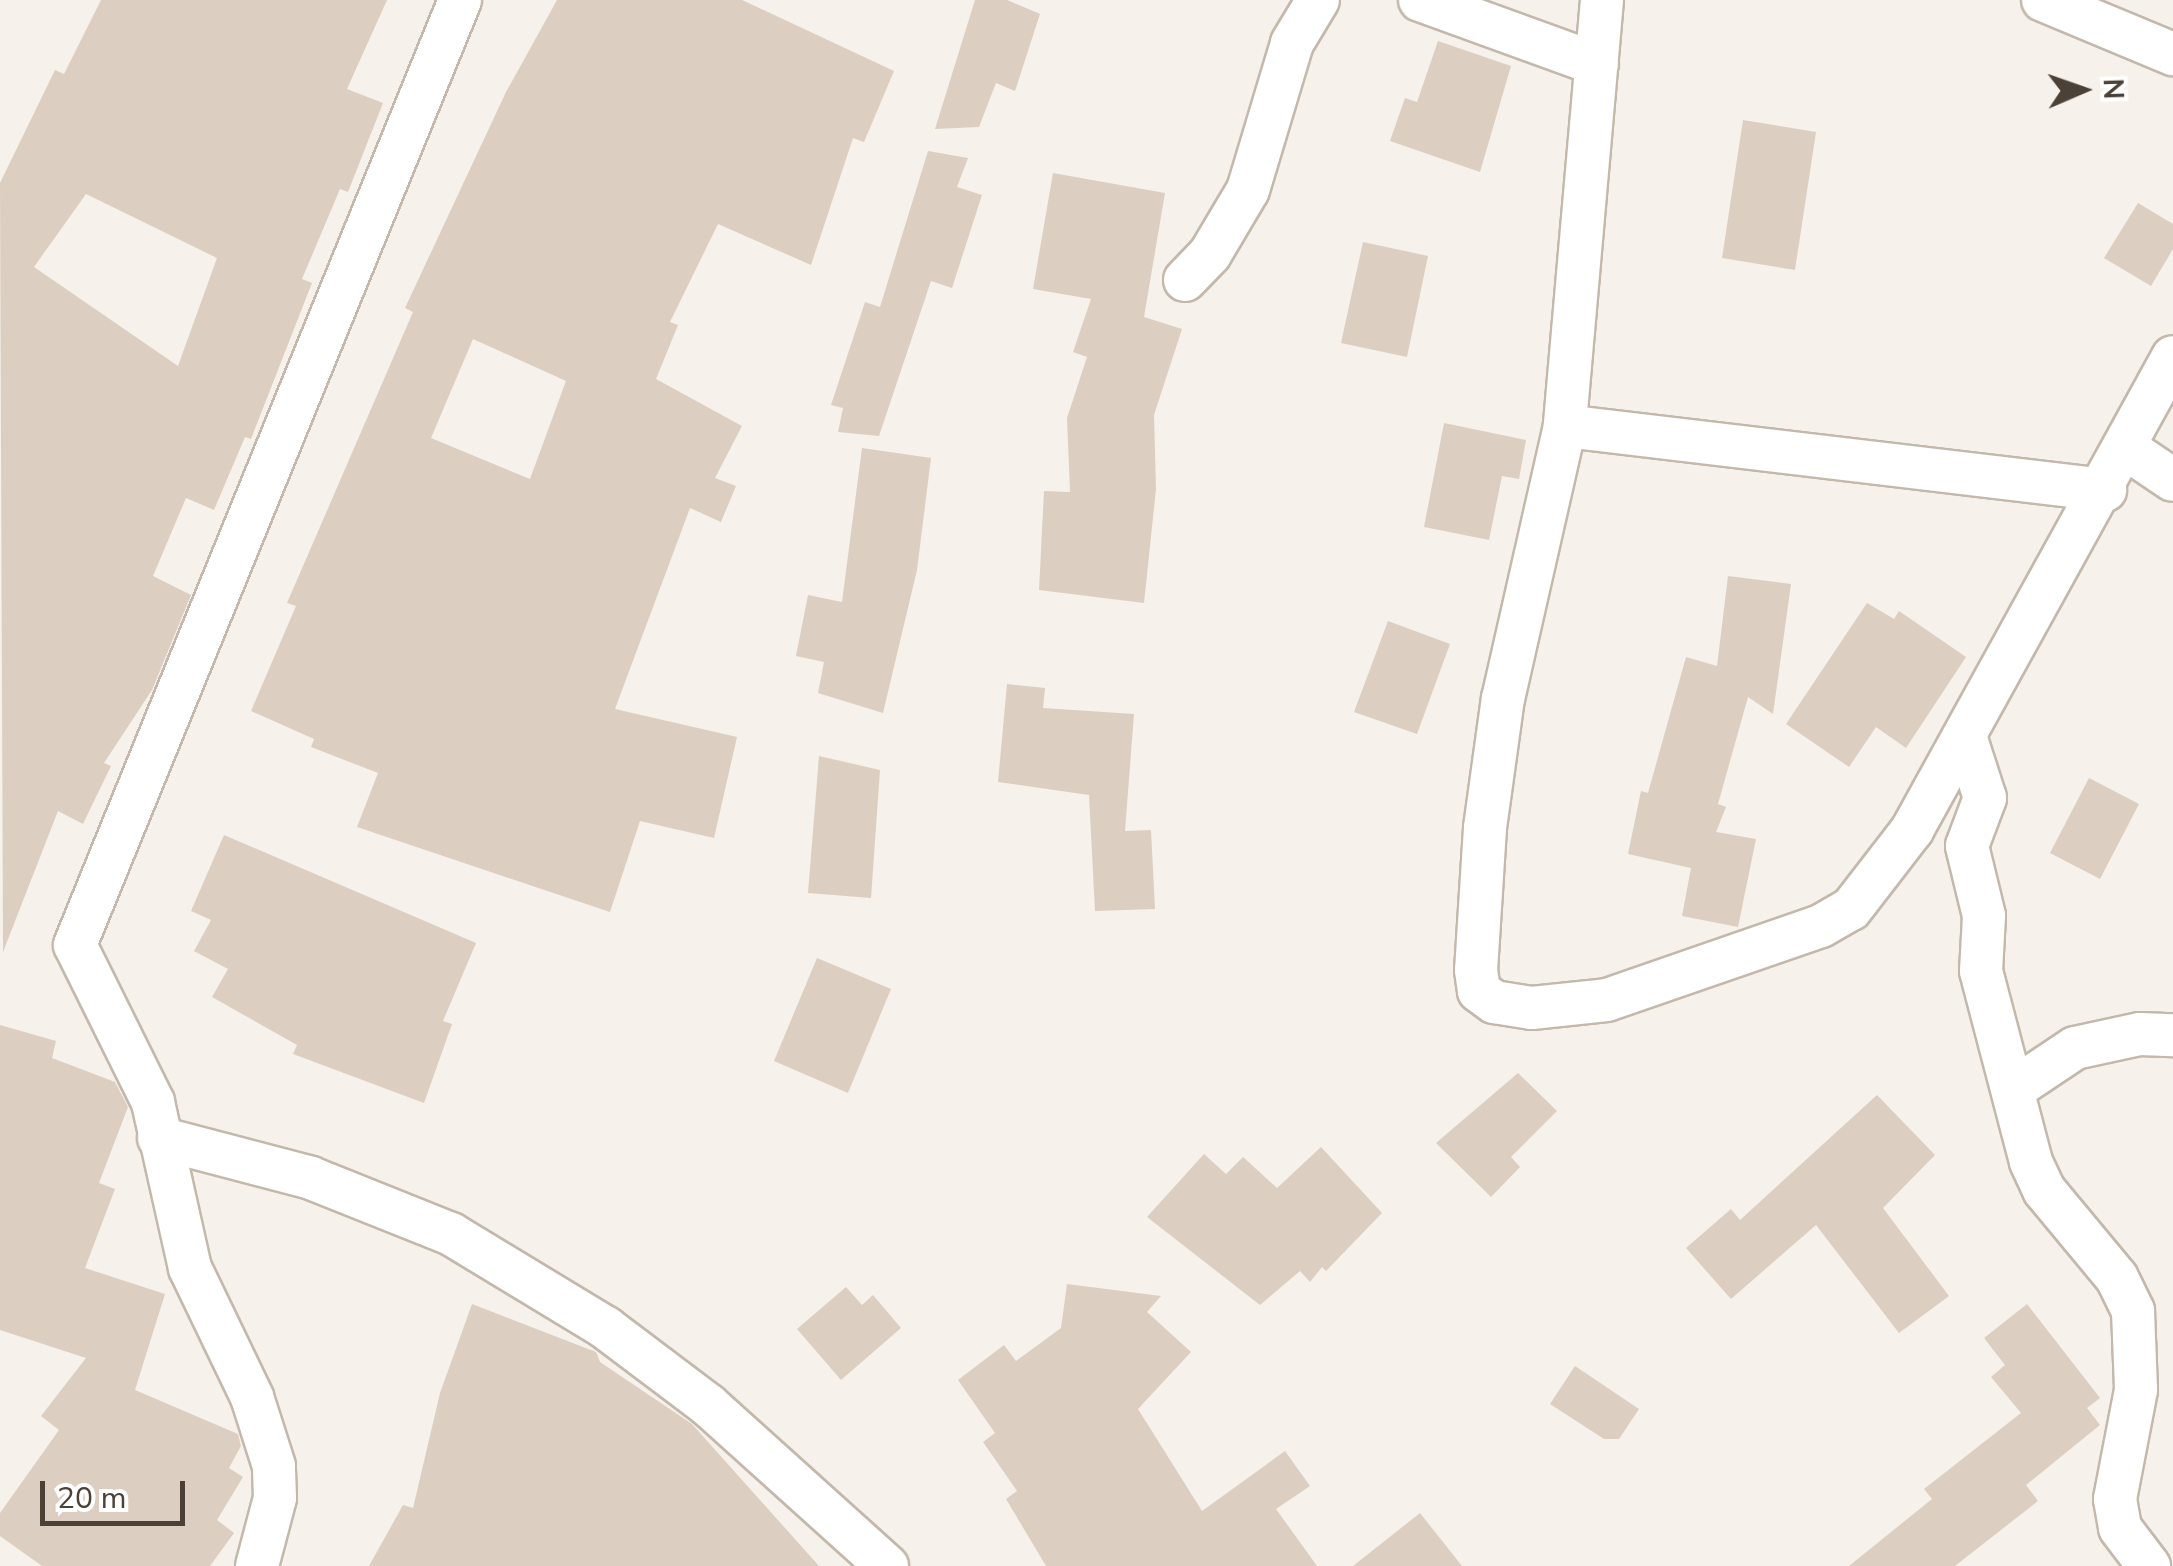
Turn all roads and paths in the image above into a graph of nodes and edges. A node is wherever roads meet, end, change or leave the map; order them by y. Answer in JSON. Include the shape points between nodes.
{"nodes":[{"id":1,"x":460,"y":0,"type":"edge"},
{"id":2,"x":1318,"y":0,"type":"edge"},
{"id":3,"x":1420,"y":0,"type":"edge"},
{"id":4,"x":1602,"y":0,"type":"edge"},
{"id":5,"x":2042,"y":0,"type":"edge"},
{"id":6,"x":2173,"y":54,"type":"edge"},
{"id":7,"x":1597,"y":64,"type":"junction"},
{"id":8,"x":1186,"y":280,"type":"dead end"},
{"id":9,"x":2173,"y":357,"type":"edge"},
{"id":10,"x":1564,"y":426,"type":"junction"},
{"id":11,"x":2127,"y":449,"type":"junction"},
{"id":12,"x":2173,"y":480,"type":"edge"},
{"id":13,"x":2104,"y":490,"type":"junction"},
{"id":14,"x":1965,"y":736,"type":"junction"},
{"id":15,"x":2173,"y":1035,"type":"edge"},
{"id":16,"x":2015,"y":1088,"type":"junction"},
{"id":17,"x":159,"y":1138,"type":"junction"},
{"id":18,"x":257,"y":1566,"type":"edge"},
{"id":19,"x":887,"y":1566,"type":"edge"},
{"id":20,"x":2149,"y":1566,"type":"edge"}],
"edges":[{"from":1,"to":17,"type":"street","via":[[78,931],[79,960],[139,1067]]},
{"from":2,"to":8,"type":"street","via":[[1292,43],[1248,190],[1210,254]]},
{"from":3,"to":7,"type":"street"},
{"from":4,"to":7,"type":"street"},
{"from":5,"to":6,"type":"street"},
{"from":7,"to":10,"type":"street"},
{"from":9,"to":11,"type":"street"},
{"from":10,"to":13,"type":"street"},
{"from":10,"to":14,"type":"street","via":[[1503,698],[1485,828],[1479,991],[1494,1002],[1532,1008],[1607,1000],[1822,926],[1852,909],[1873,884]]},
{"from":11,"to":12,"type":"street"},
{"from":11,"to":13,"type":"street"},
{"from":13,"to":14,"type":"street"},
{"from":14,"to":16,"type":"street","via":[[1986,798],[1967,846],[1984,916],[1981,971]]},
{"from":15,"to":16,"type":"street","via":[[2140,1034],[2075,1048]]},
{"from":16,"to":20,"type":"street","via":[[2044,1190],[2118,1278],[2133,1311],[2136,1390],[2115,1499],[2120,1528]]},
{"from":17,"to":18,"type":"street","via":[[190,1268],[252,1398],[274,1466],[275,1498]]},
{"from":17,"to":19,"type":"street","via":[[311,1178],[451,1234],[606,1328],[708,1405]]}]}
